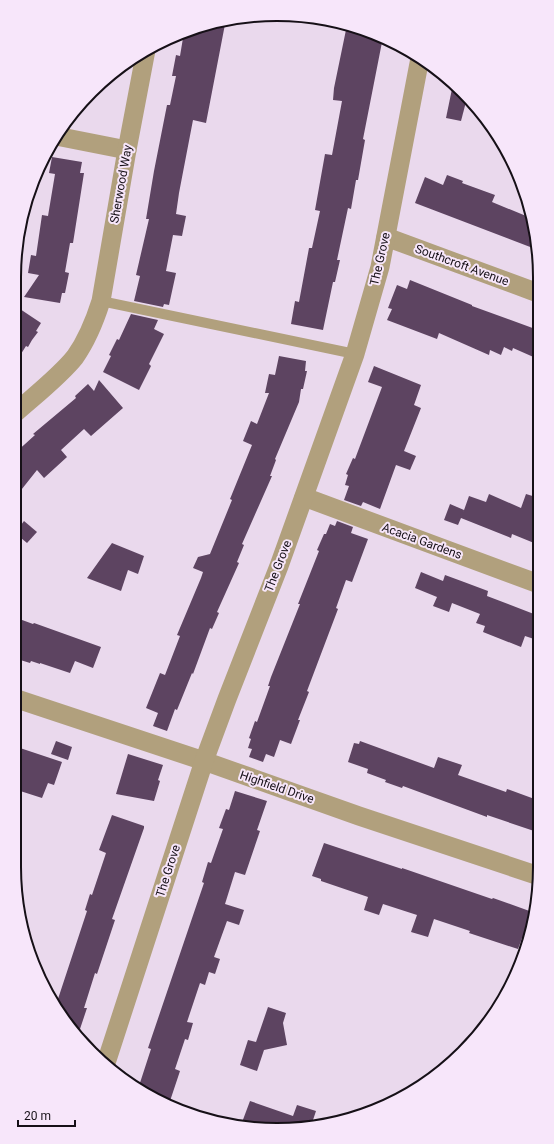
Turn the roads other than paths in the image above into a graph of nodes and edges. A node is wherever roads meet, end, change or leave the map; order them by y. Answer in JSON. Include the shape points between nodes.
{"nodes":[{"id":1,"x":145,"y":58,"type":"edge"},
{"id":2,"x":419,"y":64,"type":"edge"},
{"id":3,"x":63,"y":137,"type":"edge"},
{"id":4,"x":127,"y":150,"type":"junction"},
{"id":5,"x":386,"y":237,"type":"junction"},
{"id":6,"x":533,"y":291,"type":"edge"},
{"id":7,"x":98,"y":310,"type":"junction"},
{"id":8,"x":356,"y":354,"type":"junction"},
{"id":9,"x":21,"y":408,"type":"edge"},
{"id":10,"x":304,"y":497,"type":"junction"},
{"id":11,"x":533,"y":582,"type":"edge"},
{"id":12,"x":21,"y":700,"type":"edge"},
{"id":13,"x":204,"y":761,"type":"junction"},
{"id":14,"x":533,"y":874,"type":"edge"},
{"id":15,"x":107,"y":1058,"type":"edge"}],
"edges":[{"from":1,"to":4,"type":"street","name":"Sherwood Way"},
{"from":2,"to":5,"type":"street","name":"The Grove"},
{"from":3,"to":4,"type":"street"},
{"from":4,"to":7,"type":"street","name":"Sherwood Way"},
{"from":5,"to":6,"type":"street","name":"Southcroft Avenue"},
{"from":5,"to":8,"type":"street","name":"The Grove"},
{"from":7,"to":8,"type":"lane"},
{"from":7,"to":9,"type":"street","name":"Sherwood Way","via":[[82,345],[66,367]]},
{"from":8,"to":10,"type":"street","name":"The Grove"},
{"from":10,"to":11,"type":"street","name":"Acacia Gardens"},
{"from":10,"to":13,"type":"street","name":"The Grove"},
{"from":12,"to":13,"type":"street","name":"Highfield Drive"},
{"from":13,"to":14,"type":"street","name":"Highfield Drive"},
{"from":13,"to":15,"type":"street","name":"The Grove"}]}
